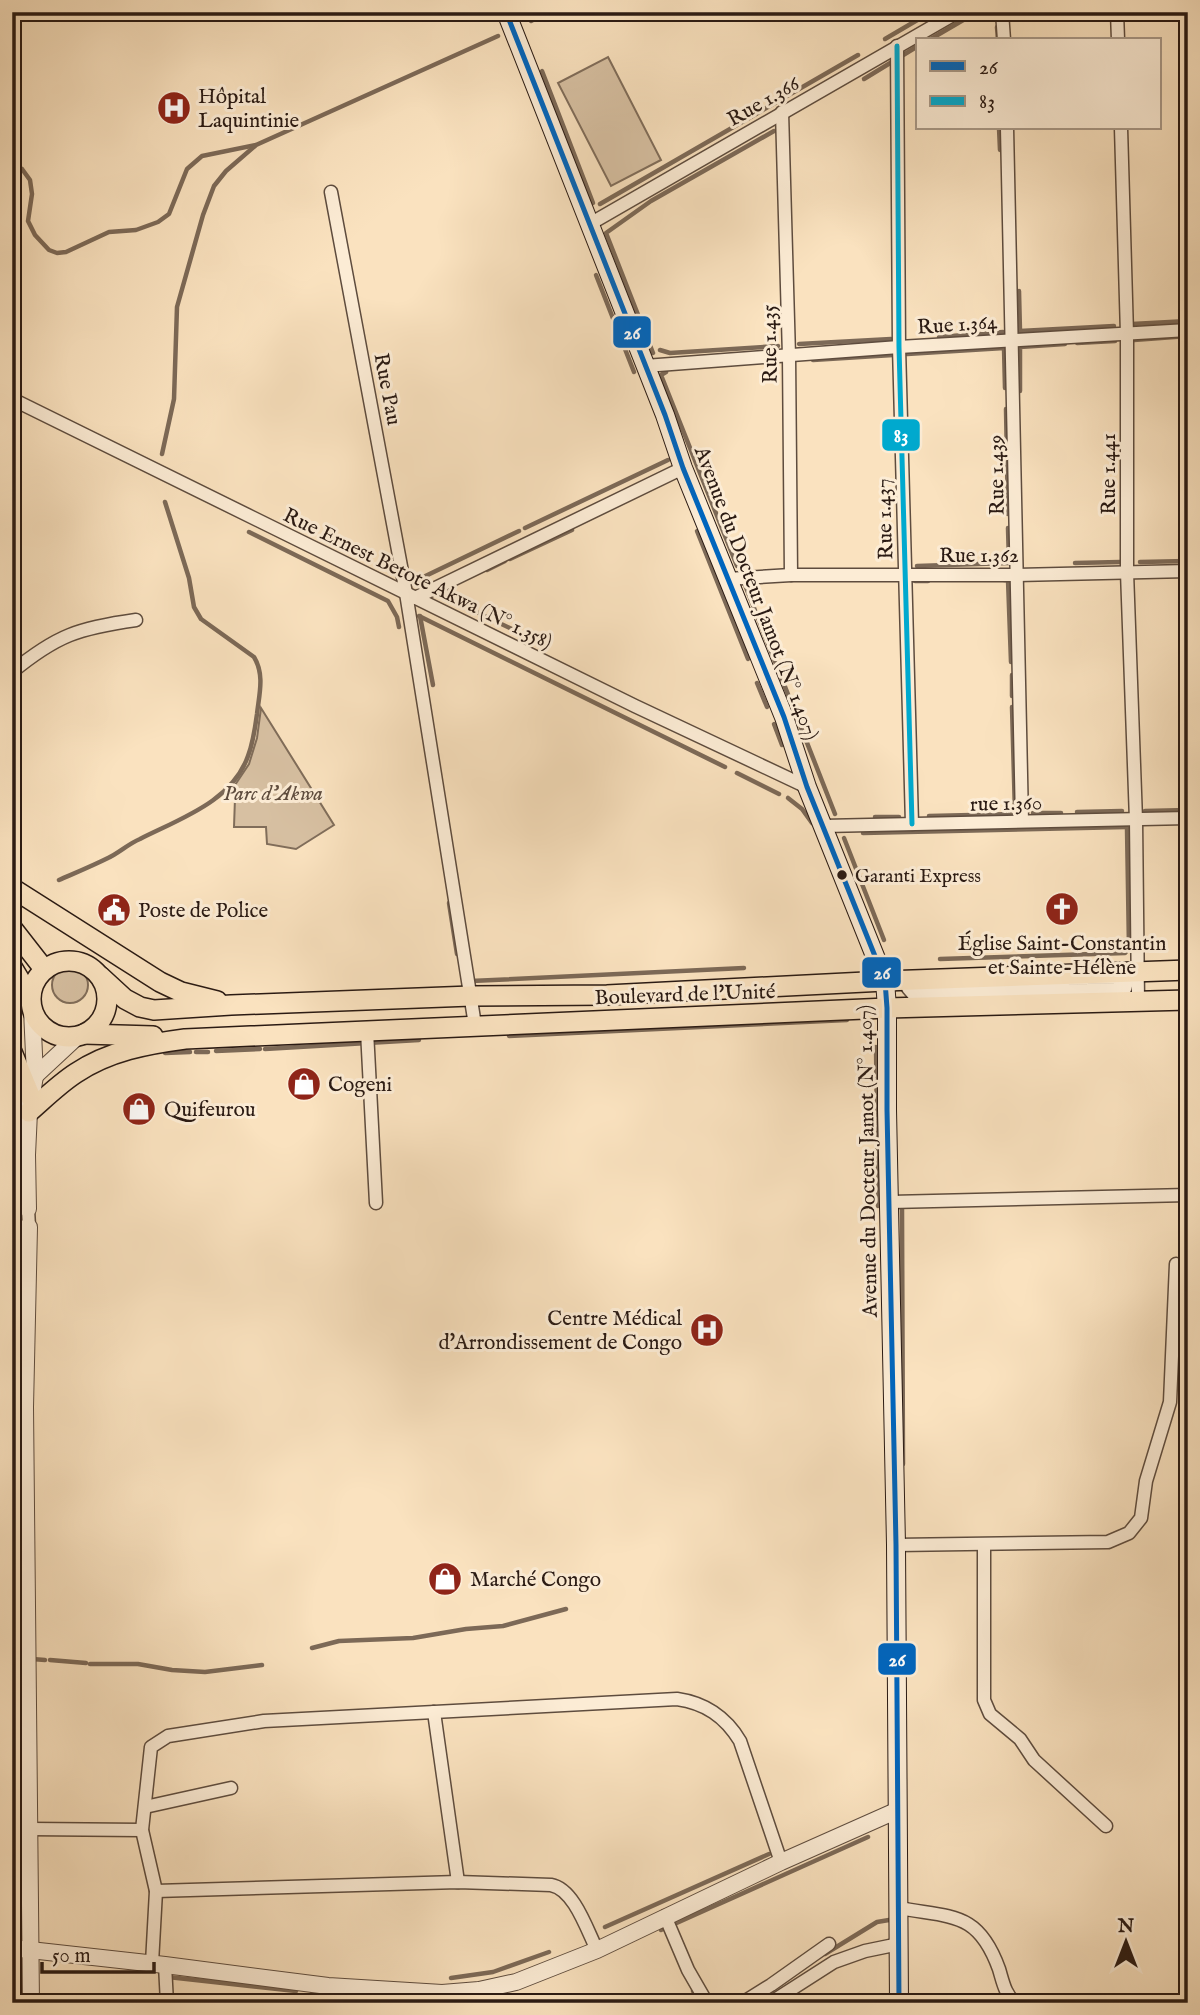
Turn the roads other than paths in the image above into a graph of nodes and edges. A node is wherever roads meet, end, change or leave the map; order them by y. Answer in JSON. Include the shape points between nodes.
{"nodes":[{"id":1,"x":506,"y":12,"type":"edge"},
{"id":2,"x":958,"y":12,"type":"edge"},
{"id":3,"x":1003,"y":12,"type":"edge"},
{"id":4,"x":1117,"y":12,"type":"edge"},
{"id":5,"x":1004,"y":38,"type":"edge"},
{"id":6,"x":1118,"y":38,"type":"edge"},
{"id":7,"x":897,"y":46,"type":"junction"},
{"id":8,"x":782,"y":112,"type":"junction"},
{"id":9,"x":1007,"y":130,"type":"edge"},
{"id":10,"x":1121,"y":130,"type":"edge"},
{"id":11,"x":331,"y":192,"type":"dead end"},
{"id":12,"x":588,"y":225,"type":"junction"},
{"id":13,"x":1188,"y":330,"type":"edge"},
{"id":14,"x":1127,"y":334,"type":"junction"},
{"id":15,"x":1012,"y":340,"type":"junction"},
{"id":16,"x":899,"y":347,"type":"junction"},
{"id":17,"x":789,"y":356,"type":"junction"},
{"id":18,"x":645,"y":366,"type":"junction"},
{"id":19,"x":12,"y":399,"type":"edge"},
{"id":20,"x":683,"y":468,"type":"junction"},
{"id":21,"x":1188,"y":571,"type":"edge"},
{"id":22,"x":1127,"y":572,"type":"junction"},
{"id":23,"x":791,"y":575,"type":"junction"},
{"id":24,"x":905,"y":575,"type":"junction"},
{"id":25,"x":1017,"y":575,"type":"junction"},
{"id":26,"x":728,"y":579,"type":"junction"},
{"id":27,"x":410,"y":596,"type":"junction"},
{"id":28,"x":135,"y":620,"type":"dead end"},
{"id":29,"x":12,"y":672,"type":"edge"},
{"id":30,"x":807,"y":787,"type":"junction"},
{"id":31,"x":1188,"y":818,"type":"edge"},
{"id":32,"x":1136,"y":820,"type":"junction"},
{"id":33,"x":1022,"y":821,"type":"junction"},
{"id":34,"x":912,"y":824,"type":"junction"},
{"id":35,"x":824,"y":826,"type":"junction"},
{"id":36,"x":12,"y":888,"type":"edge"},
{"id":37,"x":12,"y":928,"type":"edge"},
{"id":38,"x":12,"y":967,"type":"edge"},
{"id":39,"x":44,"y":969,"type":"junction"},
{"id":40,"x":1188,"y":970,"type":"edge"},
{"id":41,"x":100,"y":976,"type":"junction"},
{"id":42,"x":885,"y":981,"type":"junction"},
{"id":43,"x":1135,"y":984,"type":"junction"},
{"id":44,"x":471,"y":996,"type":"junction"},
{"id":45,"x":1188,"y":1000,"type":"edge"},
{"id":46,"x":31,"y":1003,"type":"junction"},
{"id":47,"x":231,"y":1005,"type":"junction"},
{"id":48,"x":887,"y":1008,"type":"junction"},
{"id":49,"x":475,"y":1025,"type":"junction"},
{"id":50,"x":367,"y":1031,"type":"junction"},
{"id":51,"x":81,"y":1035,"type":"junction"},
{"id":52,"x":185,"y":1039,"type":"junction"},
{"id":53,"x":12,"y":1052,"type":"edge"},
{"id":54,"x":36,"y":1076,"type":"junction"},
{"id":55,"x":26,"y":1104,"type":"edge"},
{"id":56,"x":1188,"y":1195,"type":"edge"},
{"id":57,"x":891,"y":1202,"type":"junction"},
{"id":58,"x":376,"y":1203,"type":"dead end"},
{"id":59,"x":28,"y":1209,"type":"joint"},
{"id":60,"x":20,"y":1226,"type":"edge"},
{"id":61,"x":1176,"y":1264,"type":"dead end"},
{"id":62,"x":896,"y":1545,"type":"junction"},
{"id":63,"x":984,"y":1545,"type":"junction"},
{"id":64,"x":434,"y":1712,"type":"junction"},
{"id":65,"x":231,"y":1788,"type":"dead end"},
{"id":66,"x":145,"y":1807,"type":"junction"},
{"id":67,"x":898,"y":1810,"type":"junction"},
{"id":68,"x":1106,"y":1826,"type":"dead end"},
{"id":69,"x":29,"y":1829,"type":"junction"},
{"id":70,"x":142,"y":1830,"type":"junction"},
{"id":71,"x":781,"y":1862,"type":"junction"},
{"id":72,"x":458,"y":1882,"type":"junction"},
{"id":73,"x":156,"y":1891,"type":"junction"},
{"id":74,"x":664,"y":1916,"type":"junction"},
{"id":75,"x":899,"y":1923,"type":"junction"},
{"id":76,"x":829,"y":1944,"type":"dead end"},
{"id":77,"x":12,"y":1948,"type":"edge"},
{"id":78,"x":597,"y":1950,"type":"junction"},
{"id":79,"x":30,"y":1951,"type":"junction"},
{"id":80,"x":159,"y":1964,"type":"junction"},
{"id":81,"x":31,"y":2003,"type":"edge"},
{"id":82,"x":167,"y":2003,"type":"edge"},
{"id":83,"x":707,"y":2003,"type":"edge"},
{"id":84,"x":742,"y":2003,"type":"edge"},
{"id":85,"x":770,"y":2003,"type":"edge"},
{"id":86,"x":898,"y":2003,"type":"edge"},
{"id":87,"x":1016,"y":2003,"type":"edge"}],
"edges":[{"from":1,"to":12,"type":"main road","name":"Avenue du Docteur Jamot (N° 1.407)"},
{"from":2,"to":7,"type":"street","name":"Rue 1.366"},
{"from":3,"to":5,"type":"street"},
{"from":4,"to":6,"type":"street"},
{"from":7,"to":8,"type":"street","name":"Rue 1.366"},
{"from":7,"to":16,"type":"street","name":"Rue 1.437"},
{"from":8,"to":12,"type":"street","name":"Rue 1.366"},
{"from":8,"to":17,"type":"street","name":"Rue 1.435"},
{"from":9,"to":15,"type":"street","name":"Rue 1.439"},
{"from":10,"to":14,"type":"street","name":"Rue 1.441"},
{"from":11,"to":27,"type":"street","name":"Rue Pau"},
{"from":12,"to":18,"type":"main road","name":"Avenue du Docteur Jamot (N° 1.407)"},
{"from":13,"to":14,"type":"street","name":"Rue 1.364"},
{"from":14,"to":15,"type":"street","name":"Rue 1.364"},
{"from":14,"to":22,"type":"street","name":"Rue 1.441"},
{"from":15,"to":16,"type":"street","name":"Rue 1.364"},
{"from":15,"to":25,"type":"street","name":"Rue 1.439"},
{"from":16,"to":17,"type":"street","name":"Rue 1.364"},
{"from":16,"to":24,"type":"street","name":"Rue 1.437"},
{"from":17,"to":18,"type":"street","name":"Rue 1.364"},
{"from":17,"to":23,"type":"street","name":"Rue 1.435"},
{"from":18,"to":20,"type":"main road","name":"Avenue du Docteur Jamot (N° 1.407)"},
{"from":19,"to":27,"type":"street","name":"Rue Ernest Betote Akwa (N° 1.358)"},
{"from":20,"to":26,"type":"main road","name":"Avenue du Docteur Jamot (N° 1.407)"},
{"from":20,"to":27,"type":"street"},
{"from":21,"to":22,"type":"street","name":"Rue 1.362"},
{"from":22,"to":25,"type":"street","name":"Rue 1.362"},
{"from":22,"to":32,"type":"street","name":"Rue 1.441"},
{"from":23,"to":24,"type":"street","name":"Rue 1.362"},
{"from":23,"to":26,"type":"street","name":"Rue 1.362"},
{"from":24,"to":25,"type":"street","name":"Rue 1.362"},
{"from":24,"to":34,"type":"street","name":"Rue 1.437"},
{"from":25,"to":33,"type":"street","name":"Rue 1.439"},
{"from":26,"to":30,"type":"main road","name":"Avenue du Docteur Jamot (N° 1.407)"},
{"from":27,"to":30,"type":"street","name":"Rue Ernest Betote Akwa (N° 1.358)"},
{"from":27,"to":44,"type":"street","name":"Rue Pau"},
{"from":28,"to":29,"type":"street","via":[[81,629],[48,644]]},
{"from":30,"to":35,"type":"main road","name":"Avenue du Docteur Jamot (N° 1.407)"},
{"from":31,"to":32,"type":"street","name":"rue 1.360"},
{"from":32,"to":33,"type":"street","name":"rue 1.360"},
{"from":32,"to":43,"type":"street","name":"Rue 1.441"},
{"from":33,"to":34,"type":"street","name":"rue 1.360"},
{"from":34,"to":35,"type":"street","name":"rue 1.360"},
{"from":35,"to":42,"type":"main road","name":"Avenue du Docteur Jamot (N° 1.407)"},
{"from":36,"to":47,"type":"main road","via":[[160,982]]},
{"from":37,"to":39,"type":"main road"},
{"from":38,"to":46,"type":"main road"},
{"from":39,"to":41,"type":"main road","via":[[75,961]]},
{"from":39,"to":46,"type":"main road","via":[[34,982]]},
{"from":40,"to":43,"type":"main road","name":"Boulevard de l'Unité"},
{"from":41,"to":47,"type":"main road","via":[[139,1007]]},
{"from":41,"to":51,"type":"main road","via":[[107,991],[103,1017]]},
{"from":42,"to":43,"type":"main road","name":"Boulevard de l'Unité"},
{"from":42,"to":44,"type":"main road","name":"Boulevard de l'Unité","via":[[607,995]]},
{"from":42,"to":48,"type":"main road","name":"Avenue du Docteur Jamot (N° 1.407)"},
{"from":43,"to":43,"type":"street","via":[[1122,977],[915,983],[908,988],[914,995],[1123,989]]},
{"from":43,"to":45,"type":"main road","name":"Boulevard de l'Unité"},
{"from":43,"to":48,"type":"main road","name":"Boulevard de l'Unité"},
{"from":44,"to":47,"type":"main road","name":"Boulevard de l'Unité"},
{"from":44,"to":49,"type":"street","name":"Rue Pau"},
{"from":46,"to":51,"type":"main road","via":[[39,1023],[50,1032],[64,1037]]},
{"from":46,"to":54,"type":"street"},
{"from":48,"to":49,"type":"main road","name":"Boulevard de l'Unité"},
{"from":48,"to":57,"type":"main road","name":"Avenue du Docteur Jamot (N° 1.407)"},
{"from":49,"to":50,"type":"main road","name":"Boulevard de l'Unité"},
{"from":50,"to":52,"type":"main road","name":"Boulevard de l'Unité"},
{"from":50,"to":58,"type":"street"},
{"from":51,"to":52,"type":"main road"},
{"from":51,"to":54,"type":"street"},
{"from":52,"to":55,"type":"main road","via":[[133,1047],[76,1073]]},
{"from":53,"to":55,"type":"main road"},
{"from":54,"to":55,"type":"street"},
{"from":55,"to":59,"type":"street"},
{"from":56,"to":57,"type":"street"},
{"from":57,"to":62,"type":"main road","name":"Avenue du Docteur Jamot (N° 1.407)"},
{"from":59,"to":60,"type":"street"},
{"from":60,"to":69,"type":"street"},
{"from":61,"to":63,"type":"street","via":[[1170,1402],[1146,1480],[1141,1518],[1129,1533],[1108,1542]]},
{"from":62,"to":63,"type":"street"},
{"from":62,"to":67,"type":"main road","name":"Avenue du Docteur Jamot (N° 1.407)"},
{"from":63,"to":68,"type":"street","via":[[984,1700],[990,1714]]},
{"from":64,"to":66,"type":"street","via":[[264,1721],[168,1736],[151,1747]]},
{"from":64,"to":71,"type":"street","via":[[677,1699],[704,1705],[723,1718],[740,1741]]},
{"from":64,"to":72,"type":"street"},
{"from":65,"to":66,"type":"street"},
{"from":66,"to":70,"type":"street"},
{"from":67,"to":71,"type":"street"},
{"from":67,"to":75,"type":"main road","name":"Avenue du Docteur Jamot (N° 1.407)"},
{"from":69,"to":70,"type":"street"},
{"from":69,"to":79,"type":"street"},
{"from":70,"to":73,"type":"street"},
{"from":71,"to":74,"type":"street"},
{"from":72,"to":73,"type":"street"},
{"from":72,"to":78,"type":"street","via":[[558,1886],[569,1894]]},
{"from":73,"to":80,"type":"street"},
{"from":74,"to":78,"type":"street"},
{"from":74,"to":83,"type":"street"},
{"from":75,"to":85,"type":"street","via":[[865,1951],[834,1962]]},
{"from":75,"to":86,"type":"main road","name":"Avenue du Docteur Jamot (N° 1.407)"},
{"from":75,"to":87,"type":"street","via":[[960,1919],[981,1933],[1009,1997]]},
{"from":76,"to":84,"type":"street"},
{"from":77,"to":79,"type":"street"},
{"from":78,"to":80,"type":"street","via":[[516,1982],[442,1993],[328,1986]]},
{"from":79,"to":80,"type":"street"},
{"from":79,"to":81,"type":"street"},
{"from":80,"to":82,"type":"street"}]}
